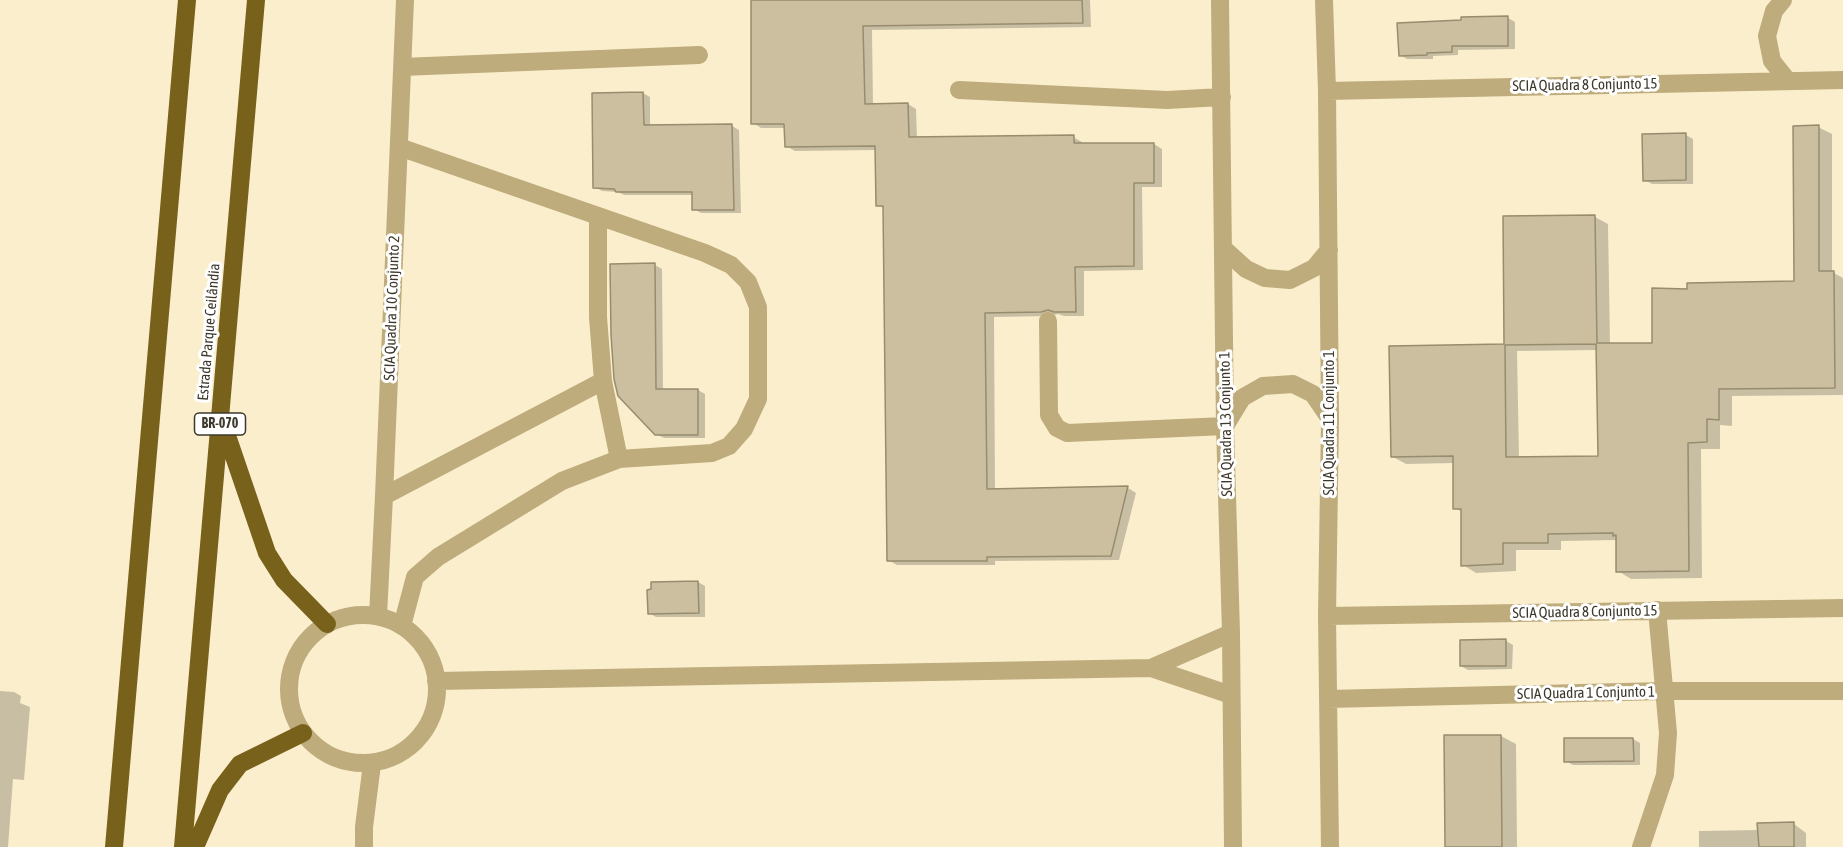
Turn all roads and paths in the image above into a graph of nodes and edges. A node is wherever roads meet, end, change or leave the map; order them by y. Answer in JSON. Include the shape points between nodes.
{"nodes":[{"id":1,"x":187,"y":0,"type":"edge"},
{"id":2,"x":256,"y":0,"type":"edge"},
{"id":3,"x":405,"y":0,"type":"edge"},
{"id":4,"x":1220,"y":0,"type":"edge"},
{"id":5,"x":1324,"y":0,"type":"edge"},
{"id":6,"x":1784,"y":0,"type":"edge"},
{"id":7,"x":699,"y":55,"type":"dead end"},
{"id":8,"x":402,"y":67,"type":"junction"},
{"id":9,"x":1843,"y":80,"type":"edge"},
{"id":10,"x":1788,"y":81,"type":"junction"},
{"id":11,"x":959,"y":90,"type":"dead end"},
{"id":12,"x":1327,"y":91,"type":"junction"},
{"id":13,"x":1222,"y":97,"type":"junction"},
{"id":14,"x":399,"y":147,"type":"junction"},
{"id":15,"x":598,"y":216,"type":"junction"},
{"id":16,"x":1224,"y":249,"type":"junction"},
{"id":17,"x":1329,"y":250,"type":"junction"},
{"id":18,"x":1048,"y":321,"type":"dead end"},
{"id":19,"x":603,"y":381,"type":"junction"},
{"id":20,"x":220,"y":417,"type":"junction"},
{"id":21,"x":1330,"y":419,"type":"junction"},
{"id":22,"x":1225,"y":426,"type":"junction"},
{"id":23,"x":619,"y":459,"type":"junction"},
{"id":24,"x":384,"y":496,"type":"junction"},
{"id":25,"x":1843,"y":609,"type":"edge"},
{"id":26,"x":1657,"y":610,"type":"junction"},
{"id":27,"x":378,"y":616,"type":"junction"},
{"id":28,"x":1327,"y":616,"type":"junction"},
{"id":29,"x":327,"y":624,"type":"junction"},
{"id":30,"x":402,"y":626,"type":"junction"},
{"id":31,"x":1231,"y":633,"type":"junction"},
{"id":32,"x":1151,"y":668,"type":"junction"},
{"id":33,"x":436,"y":681,"type":"junction"},
{"id":34,"x":1665,"y":691,"type":"junction"},
{"id":35,"x":1843,"y":691,"type":"edge"},
{"id":36,"x":1231,"y":695,"type":"junction"},
{"id":37,"x":1328,"y":699,"type":"junction"},
{"id":38,"x":303,"y":733,"type":"junction"},
{"id":39,"x":372,"y":764,"type":"junction"},
{"id":40,"x":114,"y":847,"type":"edge"},
{"id":41,"x":183,"y":847,"type":"edge"},
{"id":42,"x":195,"y":847,"type":"edge"},
{"id":43,"x":364,"y":847,"type":"edge"},
{"id":44,"x":1233,"y":847,"type":"edge"},
{"id":45,"x":1330,"y":847,"type":"edge"},
{"id":46,"x":1641,"y":847,"type":"edge"}],
"edges":[{"from":1,"to":40,"type":"highway"},
{"from":2,"to":20,"type":"highway","name":"Estrada Parque Ceilândia","number":"BR-070"},
{"from":3,"to":8,"type":"street","name":"SCIA Quadra 10 Conjunto 2"},
{"from":4,"to":13,"type":"street","name":"SCIA Quadra 13 Conjunto 1"},
{"from":5,"to":12,"type":"street","name":"SCIA Quadra 11 Conjunto 1"},
{"from":6,"to":10,"type":"street","via":[[1774,11],[1767,36],[1772,61]]},
{"from":7,"to":8,"type":"street"},
{"from":8,"to":14,"type":"street","name":"SCIA Quadra 10 Conjunto 2"},
{"from":9,"to":10,"type":"street","name":"SCIA Quadra 8 Conjunto 15"},
{"from":10,"to":12,"type":"street","name":"SCIA Quadra 8 Conjunto 15"},
{"from":11,"to":13,"type":"street","via":[[1167,100]]},
{"from":12,"to":17,"type":"street","name":"SCIA Quadra 11 Conjunto 1"},
{"from":13,"to":16,"type":"street","name":"SCIA Quadra 13 Conjunto 1"},
{"from":14,"to":15,"type":"street"},
{"from":14,"to":24,"type":"street","name":"SCIA Quadra 10 Conjunto 2"},
{"from":15,"to":19,"type":"street","via":[[598,317]]},
{"from":15,"to":23,"type":"street","via":[[731,265],[748,282],[758,307],[758,399],[744,429],[729,446],[712,453]]},
{"from":16,"to":17,"type":"street","via":[[1246,269],[1265,278],[1290,280],[1314,268]]},
{"from":16,"to":22,"type":"street","name":"SCIA Quadra 13 Conjunto 1"},
{"from":17,"to":21,"type":"street","name":"SCIA Quadra 11 Conjunto 1"},
{"from":18,"to":22,"type":"street","via":[[1049,415],[1057,428],[1079,434]]},
{"from":19,"to":23,"type":"street"},
{"from":19,"to":24,"type":"street"},
{"from":20,"to":29,"type":"highway","via":[[267,553],[284,580]]},
{"from":20,"to":41,"type":"highway","name":"Estrada Parque Ceilândia","number":"BR-070"},
{"from":21,"to":22,"type":"street","via":[[1313,394],[1293,384],[1263,386],[1242,398]]},
{"from":21,"to":28,"type":"street","name":"SCIA Quadra 11 Conjunto 1"},
{"from":22,"to":31,"type":"street","name":"SCIA Quadra 13 Conjunto 1"},
{"from":23,"to":30,"type":"street","via":[[562,481],[438,557],[415,577]]},
{"from":24,"to":27,"type":"street","name":"SCIA Quadra 10 Conjunto 2"},
{"from":25,"to":26,"type":"street","name":"SCIA Quadra 8 Conjunto 15"},
{"from":26,"to":28,"type":"street","name":"SCIA Quadra 8 Conjunto 15"},
{"from":26,"to":34,"type":"street"},
{"from":27,"to":29,"type":"street","via":[[351,615]]},
{"from":27,"to":30,"type":"street"},
{"from":28,"to":37,"type":"street","name":"SCIA Quadra 11 Conjunto 1"},
{"from":29,"to":38,"type":"street","via":[[303,644],[290,673],[290,705]]},
{"from":30,"to":33,"type":"street","via":[[422,643]]},
{"from":31,"to":32,"type":"street"},
{"from":31,"to":36,"type":"street","name":"SCIA Quadra 13 Conjunto 1"},
{"from":32,"to":33,"type":"street"},
{"from":32,"to":36,"type":"street"},
{"from":33,"to":39,"type":"street","via":[[434,712],[425,730],[399,755]]},
{"from":34,"to":35,"type":"street","name":"SCIA Quadra 1 Conjunto 1"},
{"from":34,"to":37,"type":"street","name":"SCIA Quadra 1 Conjunto 1"},
{"from":34,"to":46,"type":"street","via":[[1665,775]]},
{"from":36,"to":44,"type":"street","name":"SCIA Quadra 13 Conjunto 1"},
{"from":37,"to":45,"type":"street","name":"SCIA Quadra 11 Conjunto 1"},
{"from":38,"to":39,"type":"street","via":[[319,749],[345,761]]},
{"from":38,"to":42,"type":"highway","via":[[240,764],[220,790]]},
{"from":39,"to":43,"type":"street"}]}
